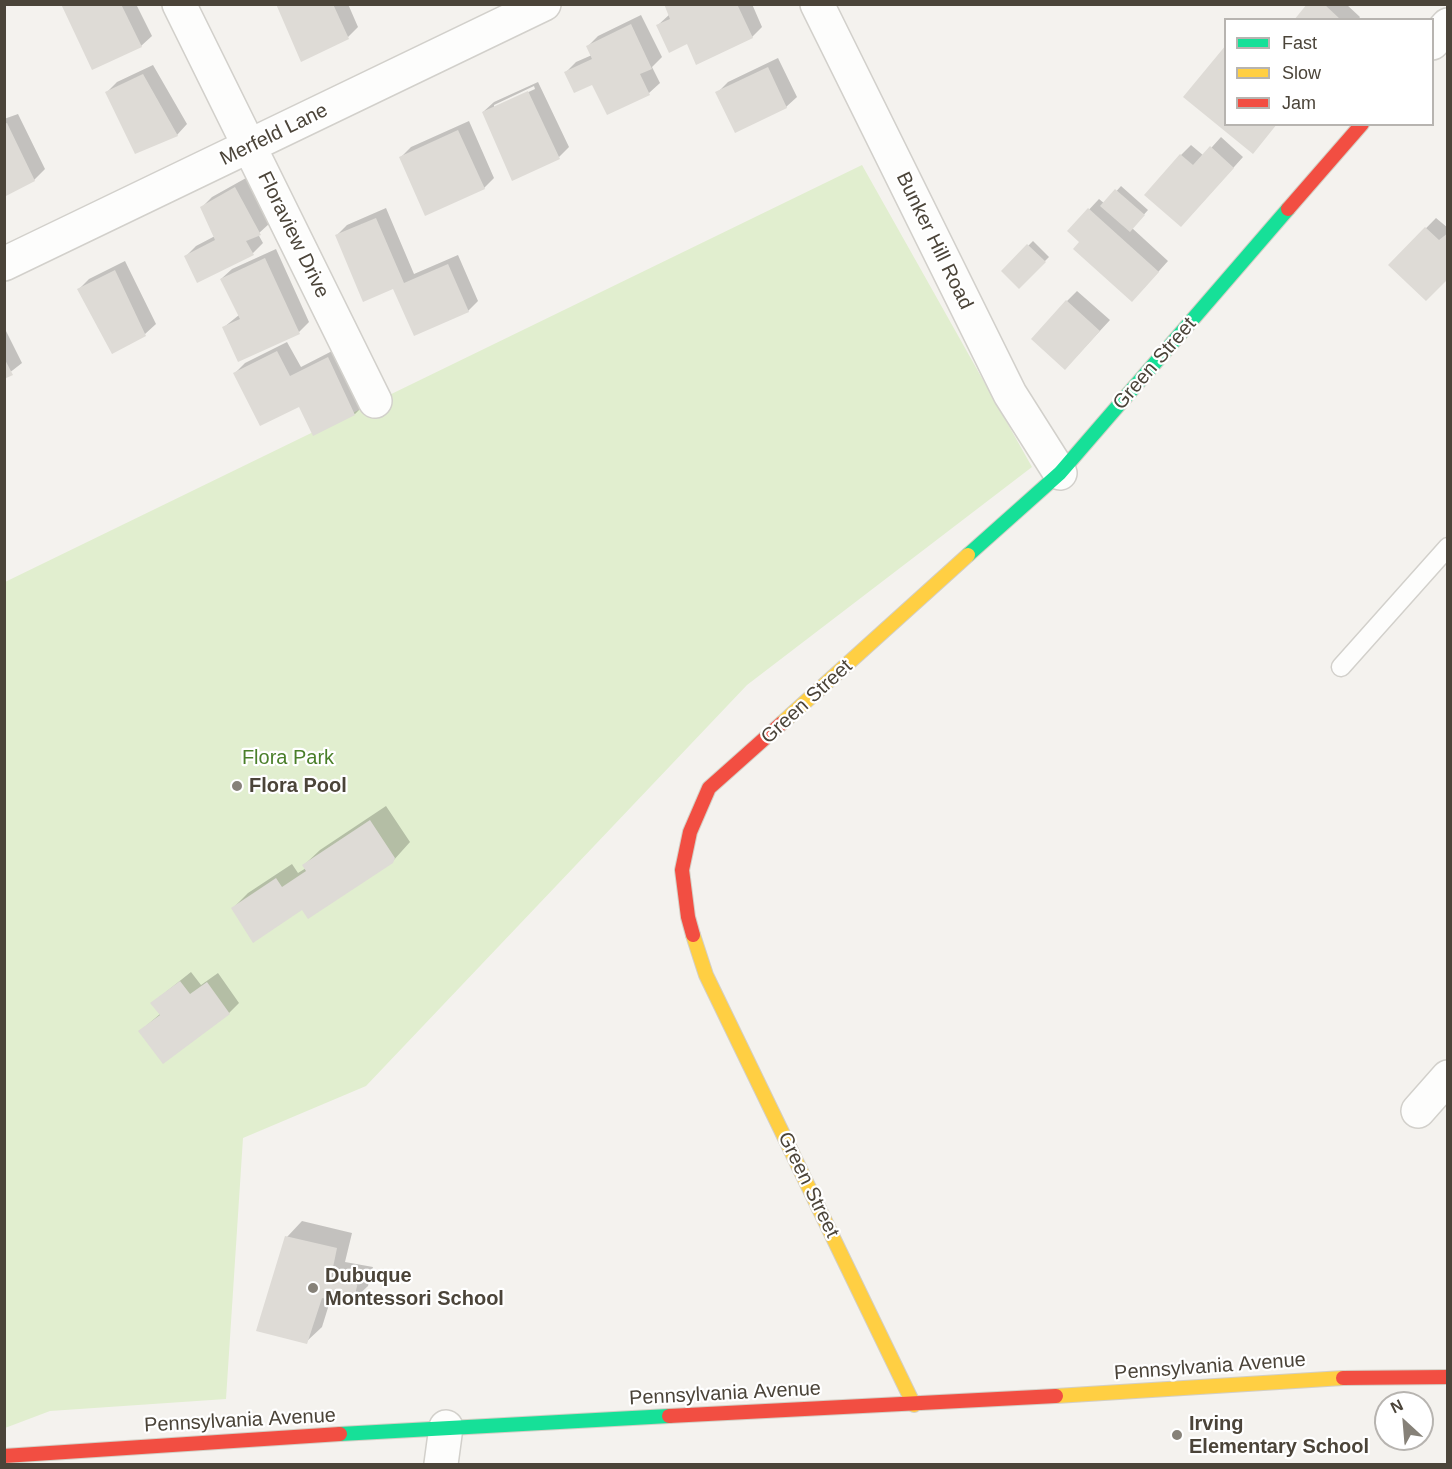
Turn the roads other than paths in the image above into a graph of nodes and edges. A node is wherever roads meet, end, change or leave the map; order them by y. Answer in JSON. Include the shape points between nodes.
{"nodes":[{"id":1,"x":179,"y":4,"type":"edge"},
{"id":2,"x":544,"y":4,"type":"edge"},
{"id":3,"x":817,"y":4,"type":"edge"},
{"id":4,"x":1430,"y":4,"type":"edge"},
{"id":5,"x":1448,"y":19,"type":"edge"},
{"id":6,"x":1448,"y":26,"type":"edge"},
{"id":7,"x":1434,"y":41,"type":"edge"},
{"id":8,"x":1360,"y":126,"type":"edge"},
{"id":9,"x":249,"y":147,"type":"junction"},
{"id":10,"x":4,"y":264,"type":"edge"},
{"id":11,"x":375,"y":401,"type":"dead end"},
{"id":12,"x":1060,"y":473,"type":"junction"},
{"id":13,"x":1448,"y":547,"type":"edge"},
{"id":14,"x":1341,"y":667,"type":"dead end"},
{"id":15,"x":1448,"y":1077,"type":"edge"},
{"id":16,"x":1418,"y":1111,"type":"dead end"},
{"id":17,"x":1448,"y":1377,"type":"edge"},
{"id":18,"x":914,"y":1405,"type":"junction"},
{"id":19,"x":446,"y":1427,"type":"junction"},
{"id":20,"x":4,"y":1456,"type":"edge"},
{"id":21,"x":39,"y":1458,"type":"edge"},
{"id":22,"x":441,"y":1464,"type":"edge"}],
"edges":[{"from":1,"to":9,"type":"street","name":"Floraview Drive"},
{"from":2,"to":9,"type":"street","name":"Merfeld Lane"},
{"from":3,"to":12,"type":"street","name":"Bunker Hill Road","via":[[1010,394]]},
{"from":4,"to":5,"type":"street"},
{"from":6,"to":7,"type":"street"},
{"from":8,"to":12,"type":"street","name":"Green Street"},
{"from":9,"to":10,"type":"street","name":"Merfeld Lane"},
{"from":9,"to":11,"type":"street","name":"Floraview Drive"},
{"from":12,"to":18,"type":"street","name":"Green Street","via":[[709,788],[690,832],[682,870],[687,916],[706,975]]},
{"from":13,"to":14,"type":"lane"},
{"from":15,"to":16,"type":"street"},
{"from":17,"to":18,"type":"street","name":"Pennsylvania Avenue","via":[[1349,1378]]},
{"from":18,"to":19,"type":"street","name":"Pennsylvania Avenue"},
{"from":19,"to":21,"type":"street","name":"Pennsylvania Avenue"},
{"from":19,"to":22,"type":"street"},
{"from":20,"to":21,"type":"street","name":"Pennsylvania Avenue"}]}
